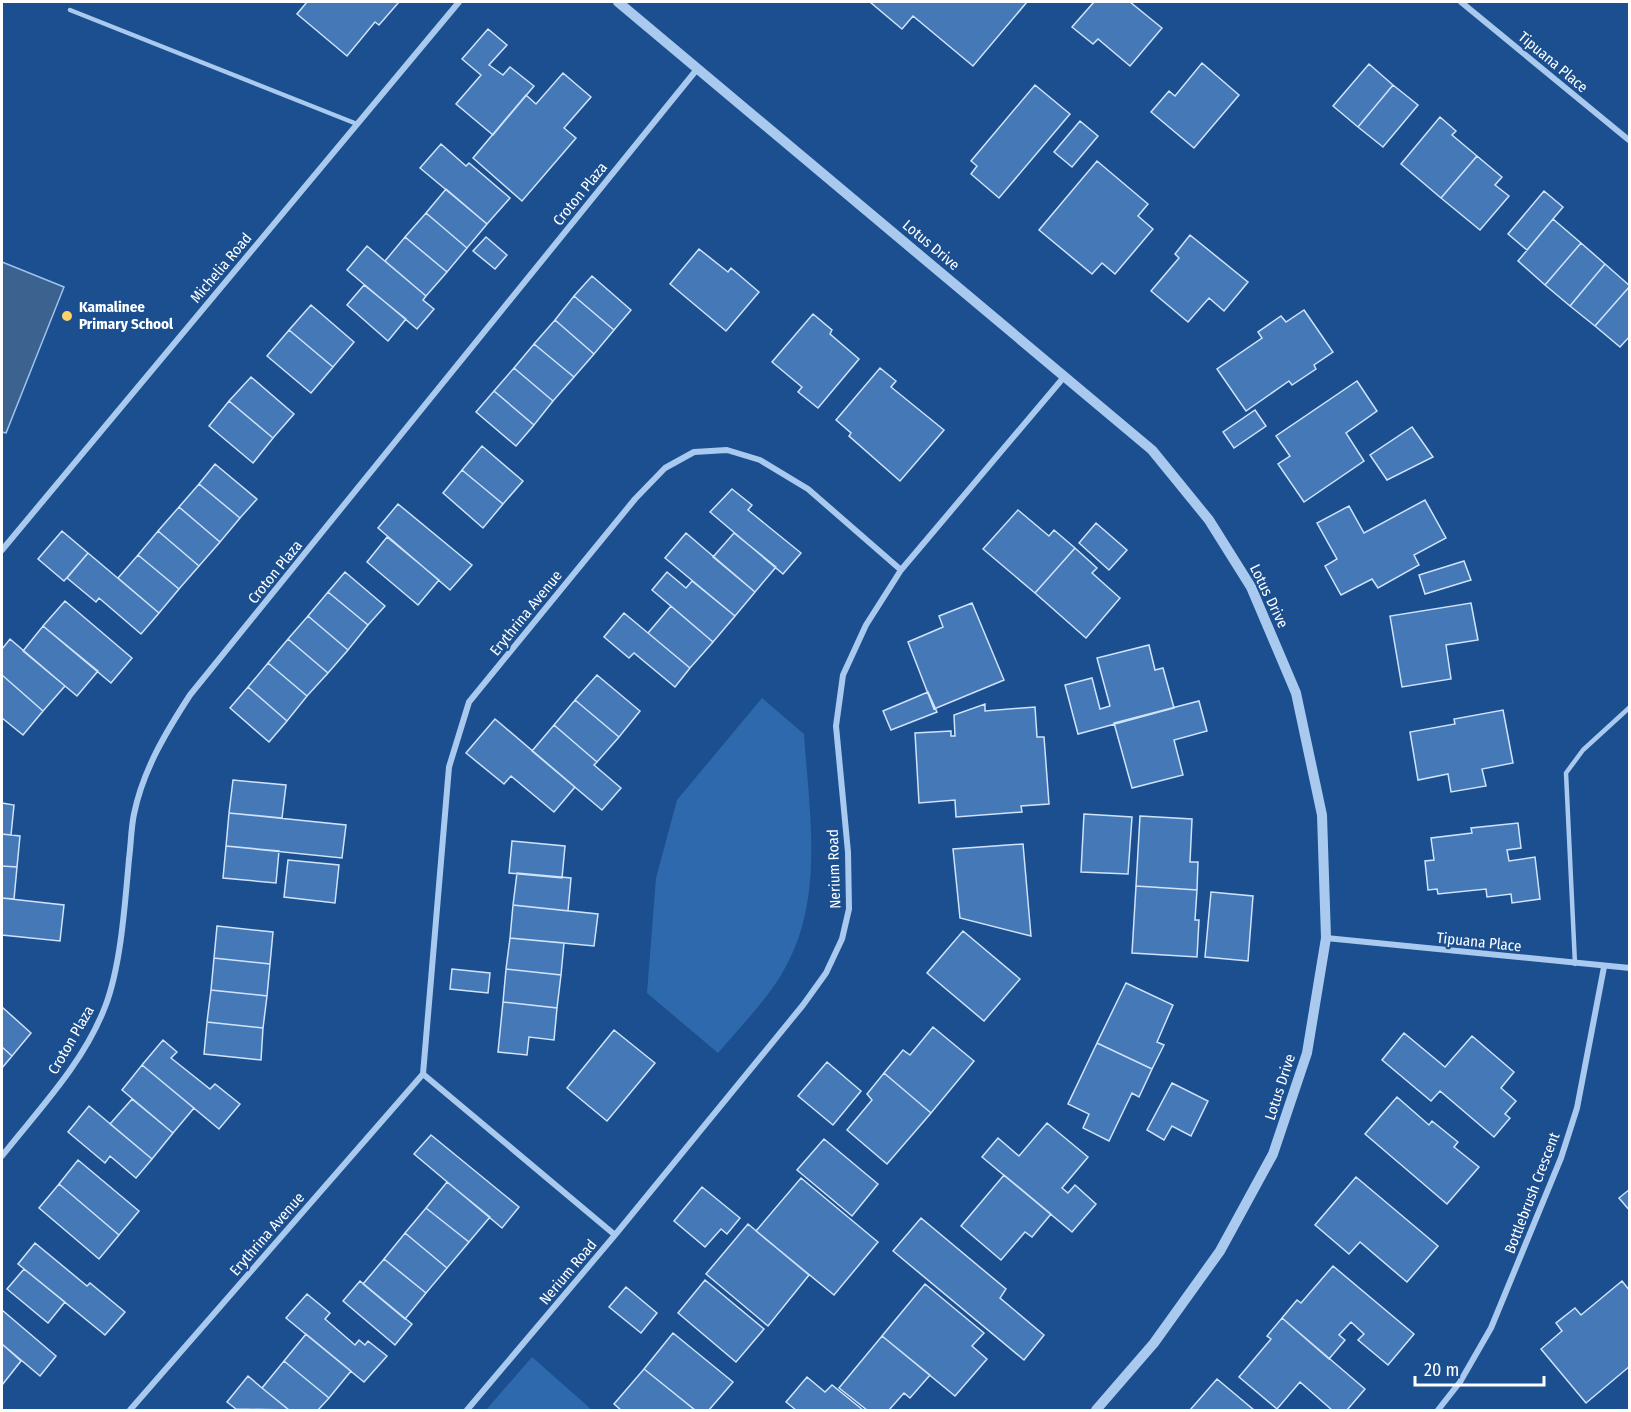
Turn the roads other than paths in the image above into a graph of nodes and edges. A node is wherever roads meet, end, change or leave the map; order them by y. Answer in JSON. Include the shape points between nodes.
{"nodes":[{"id":1,"x":459,"y":2,"type":"edge"},
{"id":2,"x":618,"y":2,"type":"edge"},
{"id":3,"x":1461,"y":2,"type":"edge"},
{"id":4,"x":70,"y":10,"type":"dead end"},
{"id":5,"x":698,"y":68,"type":"junction"},
{"id":6,"x":357,"y":124,"type":"junction"},
{"id":7,"x":1629,"y":141,"type":"edge"},
{"id":8,"x":1064,"y":377,"type":"junction"},
{"id":9,"x":2,"y":550,"type":"edge"},
{"id":10,"x":901,"y":570,"type":"junction"},
{"id":11,"x":1629,"y":708,"type":"edge"},
{"id":12,"x":1326,"y":938,"type":"junction"},
{"id":13,"x":1575,"y":964,"type":"junction"},
{"id":14,"x":1604,"y":967,"type":"junction"},
{"id":15,"x":1629,"y":968,"type":"edge"},
{"id":16,"x":423,"y":1074,"type":"junction"},
{"id":17,"x":2,"y":1156,"type":"edge"},
{"id":18,"x":615,"y":1235,"type":"junction"},
{"id":19,"x":130,"y":1410,"type":"edge"},
{"id":20,"x":467,"y":1410,"type":"edge"},
{"id":21,"x":1096,"y":1410,"type":"edge"},
{"id":22,"x":1438,"y":1410,"type":"edge"}],
"edges":[{"from":1,"to":6,"type":"street","name":"Michelia Road"},
{"from":2,"to":5,"type":"street","name":"Lotus Drive"},
{"from":3,"to":7,"type":"street","name":"Tipuana Place"},
{"from":4,"to":6,"type":"lane"},
{"from":5,"to":8,"type":"street","name":"Lotus Drive"},
{"from":5,"to":17,"type":"street","name":"Croton Plaza","via":[[190,695],[164,735],[134,814],[124,911],[105,1006],[70,1071]]},
{"from":6,"to":9,"type":"street","name":"Michelia Road"},
{"from":8,"to":10,"type":"street","name":"Nerium Road"},
{"from":8,"to":12,"type":"street","name":"Lotus Drive","via":[[1152,450],[1209,519],[1251,588],[1296,693],[1322,815]]},
{"from":10,"to":16,"type":"street","name":"Erythrina Avenue","via":[[808,489],[760,460],[727,450],[694,453],[664,468],[469,702],[449,767]]},
{"from":10,"to":18,"type":"street","name":"Nerium Road","via":[[866,624],[843,675],[836,726],[848,852],[849,909],[842,939],[826,973],[803,1005]]},
{"from":11,"to":13,"type":"lane","via":[[1583,750],[1566,773]]},
{"from":12,"to":13,"type":"street","name":"Tipuana Place"},
{"from":12,"to":21,"type":"street","name":"Lotus Drive","via":[[1307,1053],[1273,1154],[1220,1251],[1154,1343]]},
{"from":13,"to":14,"type":"street","name":"Tipuana Place"},
{"from":14,"to":15,"type":"street","name":"Tipuana Place"},
{"from":14,"to":22,"type":"street","name":"Bottlebrush Crescent","via":[[1577,1108],[1561,1158],[1491,1328],[1460,1383]]},
{"from":16,"to":18,"type":"street"},
{"from":16,"to":19,"type":"street","name":"Erythrina Avenue"},
{"from":18,"to":20,"type":"street","name":"Nerium Road"}]}
